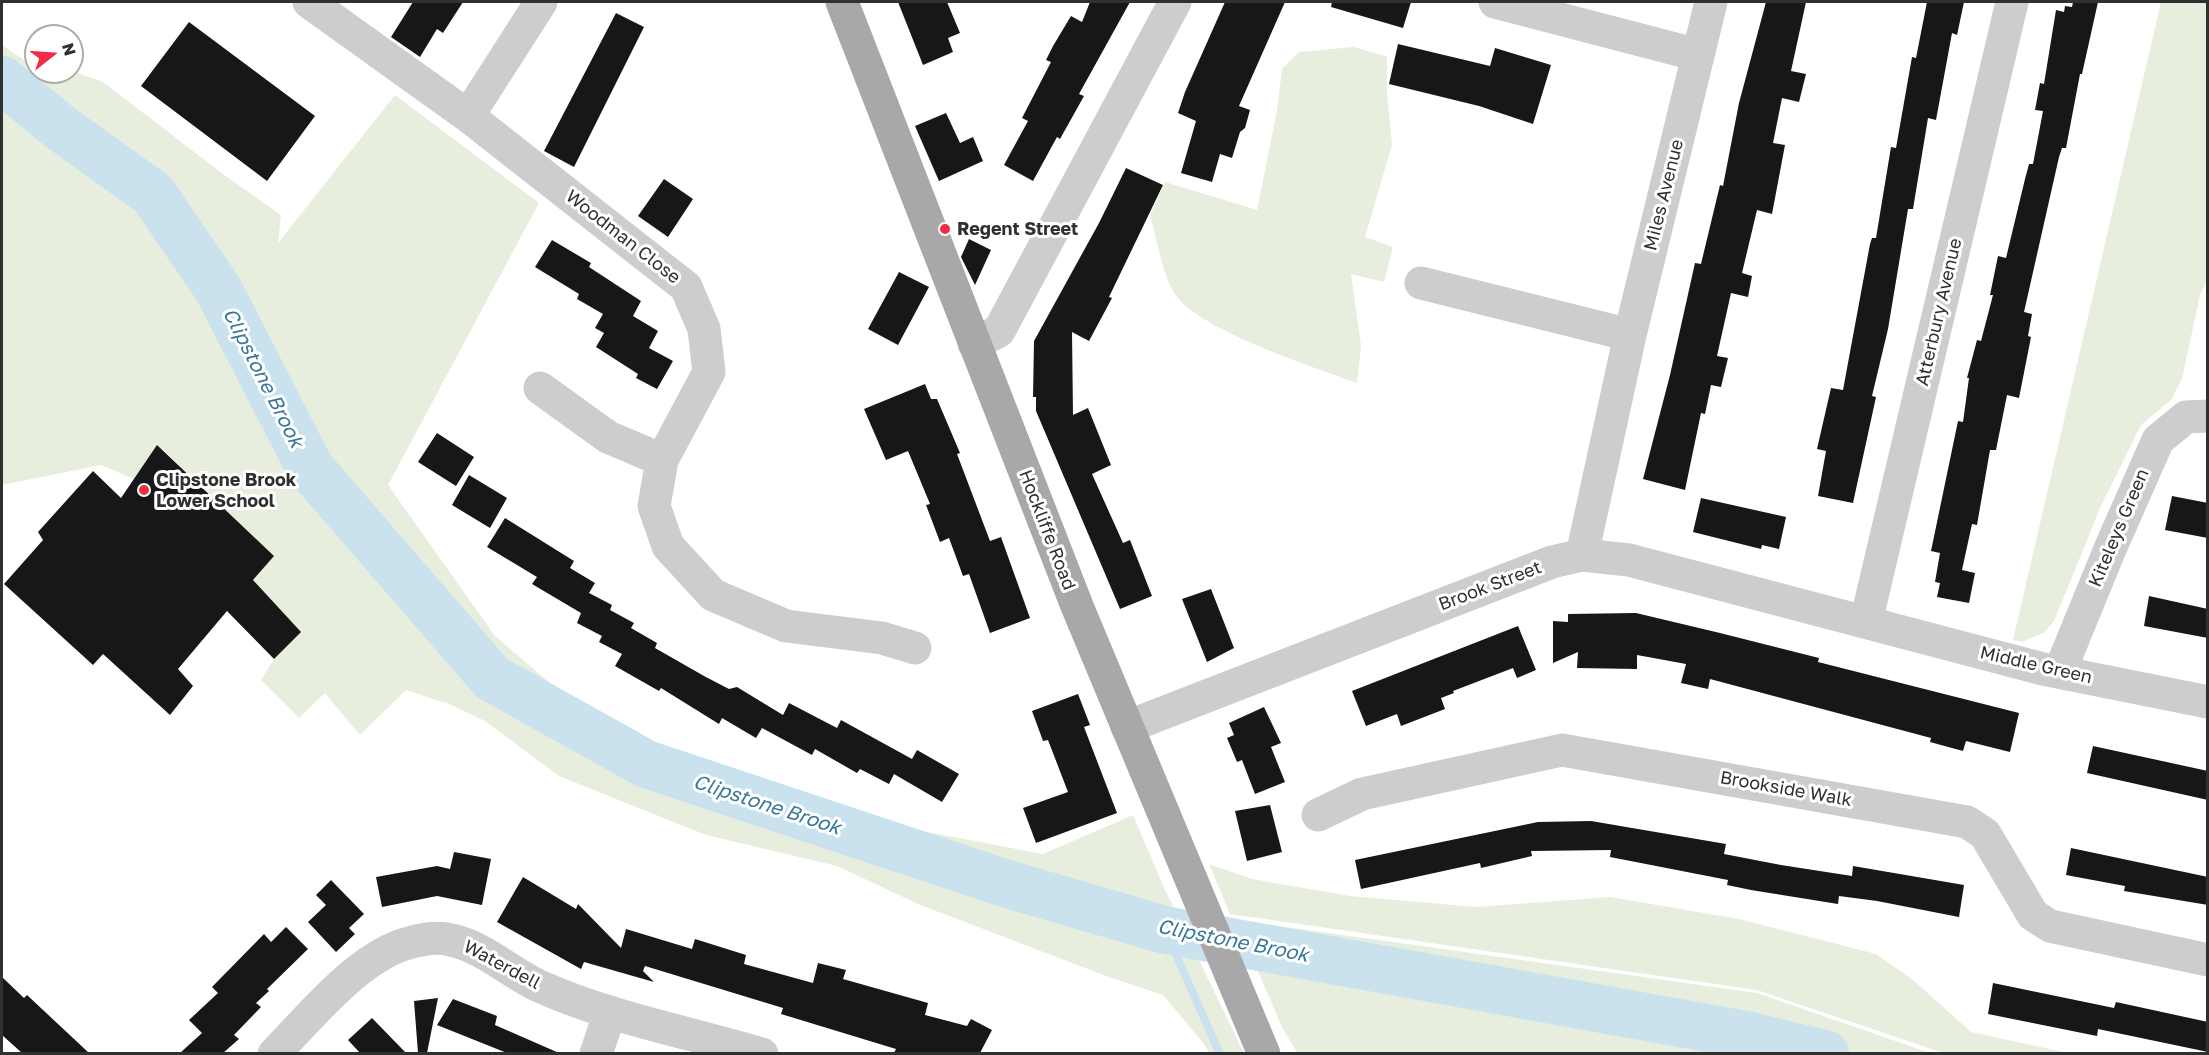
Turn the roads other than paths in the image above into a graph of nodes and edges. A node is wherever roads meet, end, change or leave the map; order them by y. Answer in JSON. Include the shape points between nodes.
{"nodes":[{"id":1,"x":309,"y":2,"type":"edge"},
{"id":2,"x":541,"y":2,"type":"edge"},
{"id":3,"x":842,"y":2,"type":"edge"},
{"id":4,"x":1175,"y":2,"type":"edge"},
{"id":5,"x":1495,"y":2,"type":"edge"},
{"id":6,"x":1711,"y":2,"type":"edge"},
{"id":7,"x":2012,"y":2,"type":"edge"},
{"id":8,"x":1698,"y":56,"type":"junction"},
{"id":9,"x":468,"y":116,"type":"junction"},
{"id":10,"x":1421,"y":283,"type":"dead end"},
{"id":11,"x":1630,"y":336,"type":"junction"},
{"id":12,"x":974,"y":344,"type":"junction"},
{"id":13,"x":540,"y":388,"type":"dead end"},
{"id":14,"x":2208,"y":416,"type":"edge"},
{"id":15,"x":662,"y":460,"type":"junction"},
{"id":16,"x":1582,"y":555,"type":"junction"},
{"id":17,"x":1866,"y":622,"type":"junction"},
{"id":18,"x":915,"y":648,"type":"dead end"},
{"id":19,"x":2060,"y":671,"type":"junction"},
{"id":20,"x":2208,"y":702,"type":"edge"},
{"id":21,"x":1127,"y":727,"type":"junction"},
{"id":22,"x":1318,"y":815,"type":"dead end"},
{"id":23,"x":2208,"y":960,"type":"edge"},
{"id":24,"x":610,"y":1012,"type":"junction"},
{"id":25,"x":274,"y":1053,"type":"edge"},
{"id":26,"x":596,"y":1053,"type":"edge"},
{"id":27,"x":762,"y":1053,"type":"edge"},
{"id":28,"x":1264,"y":1053,"type":"edge"}],
"edges":[{"from":1,"to":9,"type":"street","name":"Woodman Close"},
{"from":2,"to":9,"type":"street"},
{"from":3,"to":12,"type":"main road","name":"Hockliffe Road"},
{"from":4,"to":12,"type":"street","via":[[999,331]]},
{"from":5,"to":8,"type":"street"},
{"from":6,"to":8,"type":"street","name":"Miles Avenue"},
{"from":7,"to":17,"type":"street","name":"Atterbury Avenue"},
{"from":8,"to":11,"type":"street","name":"Miles Avenue"},
{"from":9,"to":15,"type":"street","name":"Woodman Close","via":[[686,287],[704,329],[709,372]]},
{"from":10,"to":11,"type":"street"},
{"from":11,"to":16,"type":"street","name":"Miles Avenue"},
{"from":12,"to":21,"type":"main road","name":"Hockliffe Road"},
{"from":13,"to":15,"type":"street","via":[[608,437]]},
{"from":14,"to":19,"type":"street","name":"Kiteleys Green","via":[[2186,417],[2158,440]]},
{"from":15,"to":18,"type":"street","name":"Woodman Close","via":[[654,506],[668,546],[713,595],[786,626],[882,638]]},
{"from":16,"to":17,"type":"street","name":"Brook Street","via":[[1629,560]]},
{"from":16,"to":21,"type":"street","name":"Brook Street","via":[[1552,562]]},
{"from":17,"to":19,"type":"street","name":"Middle Green"},
{"from":19,"to":20,"type":"street","name":"Middle Green"},
{"from":21,"to":28,"type":"main road","name":"Hockliffe Road"},
{"from":22,"to":23,"type":"street","name":"Brookside Walk","via":[[1362,794],[1562,750],[1967,822],[1985,834],[2033,915],[2050,926]]},
{"from":24,"to":25,"type":"street","name":"Waterdell","via":[[538,986],[470,945],[429,939],[378,956]]},
{"from":24,"to":26,"type":"street"},
{"from":24,"to":27,"type":"street","name":"Waterdell"}]}
